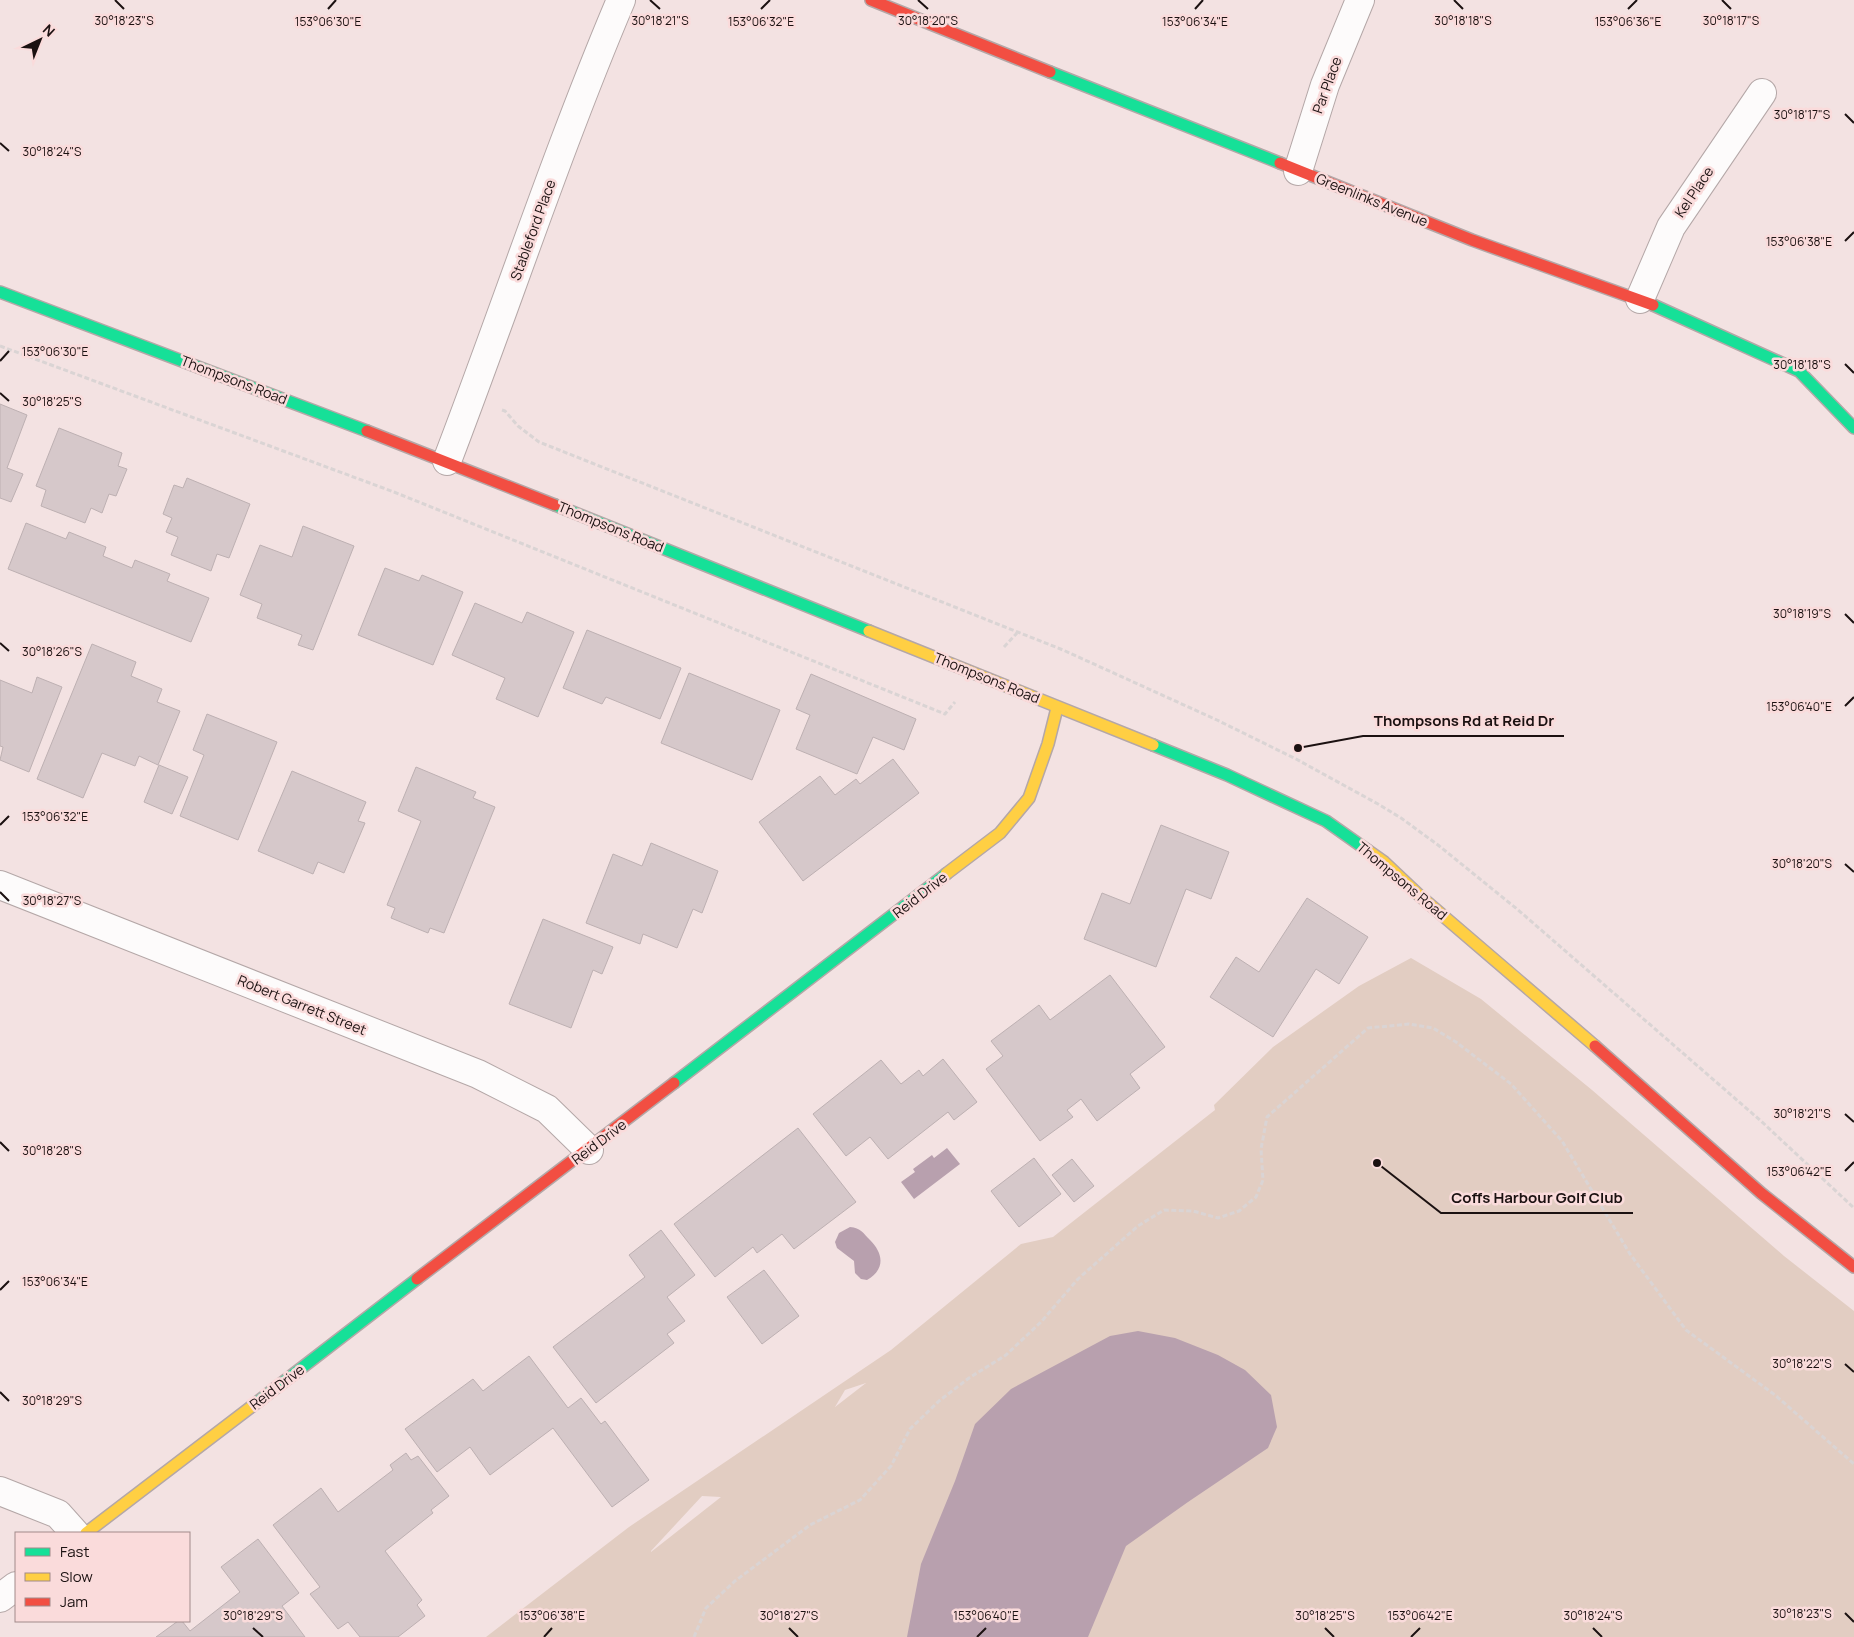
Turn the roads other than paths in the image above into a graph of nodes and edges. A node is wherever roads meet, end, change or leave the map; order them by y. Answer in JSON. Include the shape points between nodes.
{"nodes":[{"id":1,"x":621,"y":0,"type":"edge"},
{"id":2,"x":870,"y":0,"type":"edge"},
{"id":3,"x":1360,"y":0,"type":"edge"},
{"id":4,"x":1762,"y":93,"type":"dead end"},
{"id":5,"x":1298,"y":171,"type":"junction"},
{"id":6,"x":0,"y":292,"type":"edge"},
{"id":7,"x":1640,"y":299,"type":"junction"},
{"id":8,"x":1854,"y":428,"type":"edge"},
{"id":9,"x":447,"y":460,"type":"junction"},
{"id":10,"x":1058,"y":708,"type":"junction"},
{"id":11,"x":0,"y":885,"type":"edge"},
{"id":12,"x":589,"y":1150,"type":"junction"},
{"id":13,"x":1854,"y":1267,"type":"edge"},
{"id":14,"x":0,"y":1491,"type":"edge"},
{"id":15,"x":74,"y":1532,"type":"edge"},
{"id":16,"x":87,"y":1532,"type":"edge"},
{"id":17,"x":15,"y":1587,"type":"edge"},
{"id":18,"x":0,"y":1598,"type":"edge"}],
"edges":[{"from":1,"to":9,"type":"street","name":"Stableford Place","via":[[586,82]]},
{"from":2,"to":5,"type":"street","name":"Greenlinks Avenue"},
{"from":3,"to":5,"type":"street","name":"Par Place","via":[[1325,85]]},
{"from":4,"to":7,"type":"street","name":"Kel Place","via":[[1671,227]]},
{"from":5,"to":7,"type":"street","name":"Greenlinks Avenue","via":[[1472,240]]},
{"from":6,"to":9,"type":"street","name":"Thompsons Road"},
{"from":7,"to":8,"type":"street","name":"Greenlinks Avenue","via":[[1799,371]]},
{"from":9,"to":10,"type":"street","name":"Thompsons Road"},
{"from":10,"to":12,"type":"street","name":"Reid Drive","via":[[1029,798],[1000,833]]},
{"from":10,"to":13,"type":"street","name":"Thompsons Road","via":[[1227,775],[1326,821],[1384,862],[1761,1193]]},
{"from":11,"to":12,"type":"street","name":"Robert Garrett Street","via":[[478,1074],[547,1109]]},
{"from":12,"to":16,"type":"street","name":"Reid Drive"},
{"from":14,"to":15,"type":"street","via":[[58,1514]]},
{"from":17,"to":18,"type":"street"}]}
